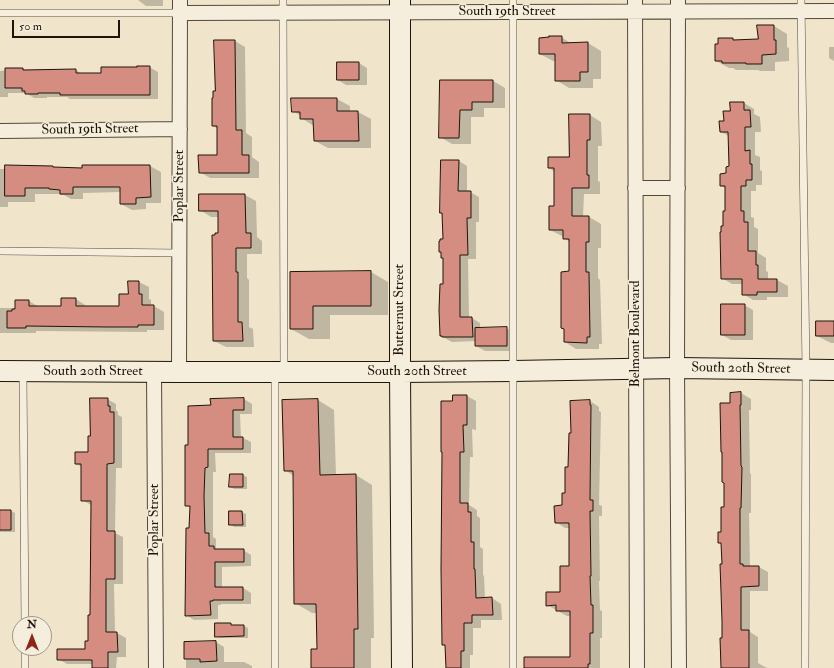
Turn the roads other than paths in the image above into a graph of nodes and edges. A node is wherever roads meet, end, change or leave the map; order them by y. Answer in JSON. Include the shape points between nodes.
{"nodes":[{"id":1,"x":180,"y":6,"type":"edge"},
{"id":2,"x":283,"y":6,"type":"edge"},
{"id":3,"x":400,"y":6,"type":"edge"},
{"id":4,"x":513,"y":6,"type":"edge"},
{"id":5,"x":635,"y":6,"type":"edge"},
{"id":6,"x":678,"y":6,"type":"edge"},
{"id":7,"x":801,"y":6,"type":"edge"},
{"id":8,"x":834,"y":11,"type":"edge"},
{"id":9,"x":0,"y":13,"type":"edge"},
{"id":10,"x":180,"y":129,"type":"junction"},
{"id":11,"x":0,"y":130,"type":"edge"},
{"id":12,"x":635,"y":188,"type":"junction"},
{"id":13,"x":678,"y":188,"type":"junction"},
{"id":14,"x":0,"y":251,"type":"edge"},
{"id":15,"x":179,"y":253,"type":"junction"},
{"id":16,"x":678,"y":368,"type":"junction"},
{"id":17,"x":636,"y":369,"type":"junction"},
{"id":18,"x":806,"y":370,"type":"junction"},
{"id":19,"x":834,"y":370,"type":"edge"},
{"id":20,"x":0,"y":371,"type":"edge"},
{"id":21,"x":23,"y":371,"type":"junction"},
{"id":22,"x":513,"y":371,"type":"junction"},
{"id":23,"x":154,"y":372,"type":"junction"},
{"id":24,"x":179,"y":372,"type":"junction"},
{"id":25,"x":279,"y":372,"type":"junction"},
{"id":26,"x":400,"y":372,"type":"junction"},
{"id":27,"x":25,"y":616,"type":"edge"},
{"id":28,"x":25,"y":656,"type":"edge"},
{"id":29,"x":25,"y":668,"type":"edge"},
{"id":30,"x":156,"y":668,"type":"edge"},
{"id":31,"x":275,"y":668,"type":"edge"},
{"id":32,"x":402,"y":668,"type":"edge"},
{"id":33,"x":514,"y":668,"type":"edge"},
{"id":34,"x":637,"y":668,"type":"edge"},
{"id":35,"x":679,"y":668,"type":"edge"},
{"id":36,"x":805,"y":668,"type":"edge"}],
"edges":[{"from":1,"to":2,"type":"street","name":"South 19th Street"},
{"from":1,"to":9,"type":"lane"},
{"from":1,"to":10,"type":"street","name":"Poplar Street"},
{"from":2,"to":3,"type":"street","name":"South 19th Street"},
{"from":2,"to":25,"type":"lane"},
{"from":3,"to":4,"type":"street","name":"South 19th Street"},
{"from":3,"to":26,"type":"street","name":"Butternut Street"},
{"from":4,"to":5,"type":"street","name":"South 19th Street"},
{"from":4,"to":22,"type":"lane"},
{"from":5,"to":6,"type":"street","name":"South 19th Street"},
{"from":5,"to":12,"type":"street","name":"Belmont Boulevard"},
{"from":6,"to":7,"type":"street","name":"South 19th Street"},
{"from":6,"to":13,"type":"street"},
{"from":7,"to":8,"type":"street","name":"South 19th Street"},
{"from":7,"to":18,"type":"lane"},
{"from":10,"to":11,"type":"street","name":"South 19th Street"},
{"from":10,"to":15,"type":"street","name":"Poplar Street"},
{"from":12,"to":13,"type":"street"},
{"from":12,"to":17,"type":"street","name":"Belmont Boulevard"},
{"from":13,"to":16,"type":"street"},
{"from":14,"to":15,"type":"lane"},
{"from":15,"to":24,"type":"street","name":"Poplar Street"},
{"from":16,"to":17,"type":"street","name":"South 20th Street"},
{"from":16,"to":18,"type":"street","name":"South 20th Street"},
{"from":16,"to":35,"type":"street"},
{"from":17,"to":22,"type":"street","name":"South 20th Street"},
{"from":17,"to":34,"type":"street","name":"Belmont Boulevard"},
{"from":18,"to":19,"type":"street","name":"South 20th Street"},
{"from":18,"to":36,"type":"lane"},
{"from":20,"to":21,"type":"street","name":"South 20th Street"},
{"from":21,"to":23,"type":"street","name":"South 20th Street"},
{"from":21,"to":27,"type":"lane"},
{"from":22,"to":26,"type":"street","name":"South 20th Street"},
{"from":22,"to":33,"type":"lane"},
{"from":23,"to":24,"type":"street","name":"South 20th Street"},
{"from":23,"to":30,"type":"street","name":"Poplar Street"},
{"from":24,"to":25,"type":"street","name":"South 20th Street"},
{"from":25,"to":26,"type":"street","name":"South 20th Street"},
{"from":25,"to":31,"type":"lane"},
{"from":26,"to":32,"type":"street","name":"Butternut Street"},
{"from":28,"to":29,"type":"lane"}]}
